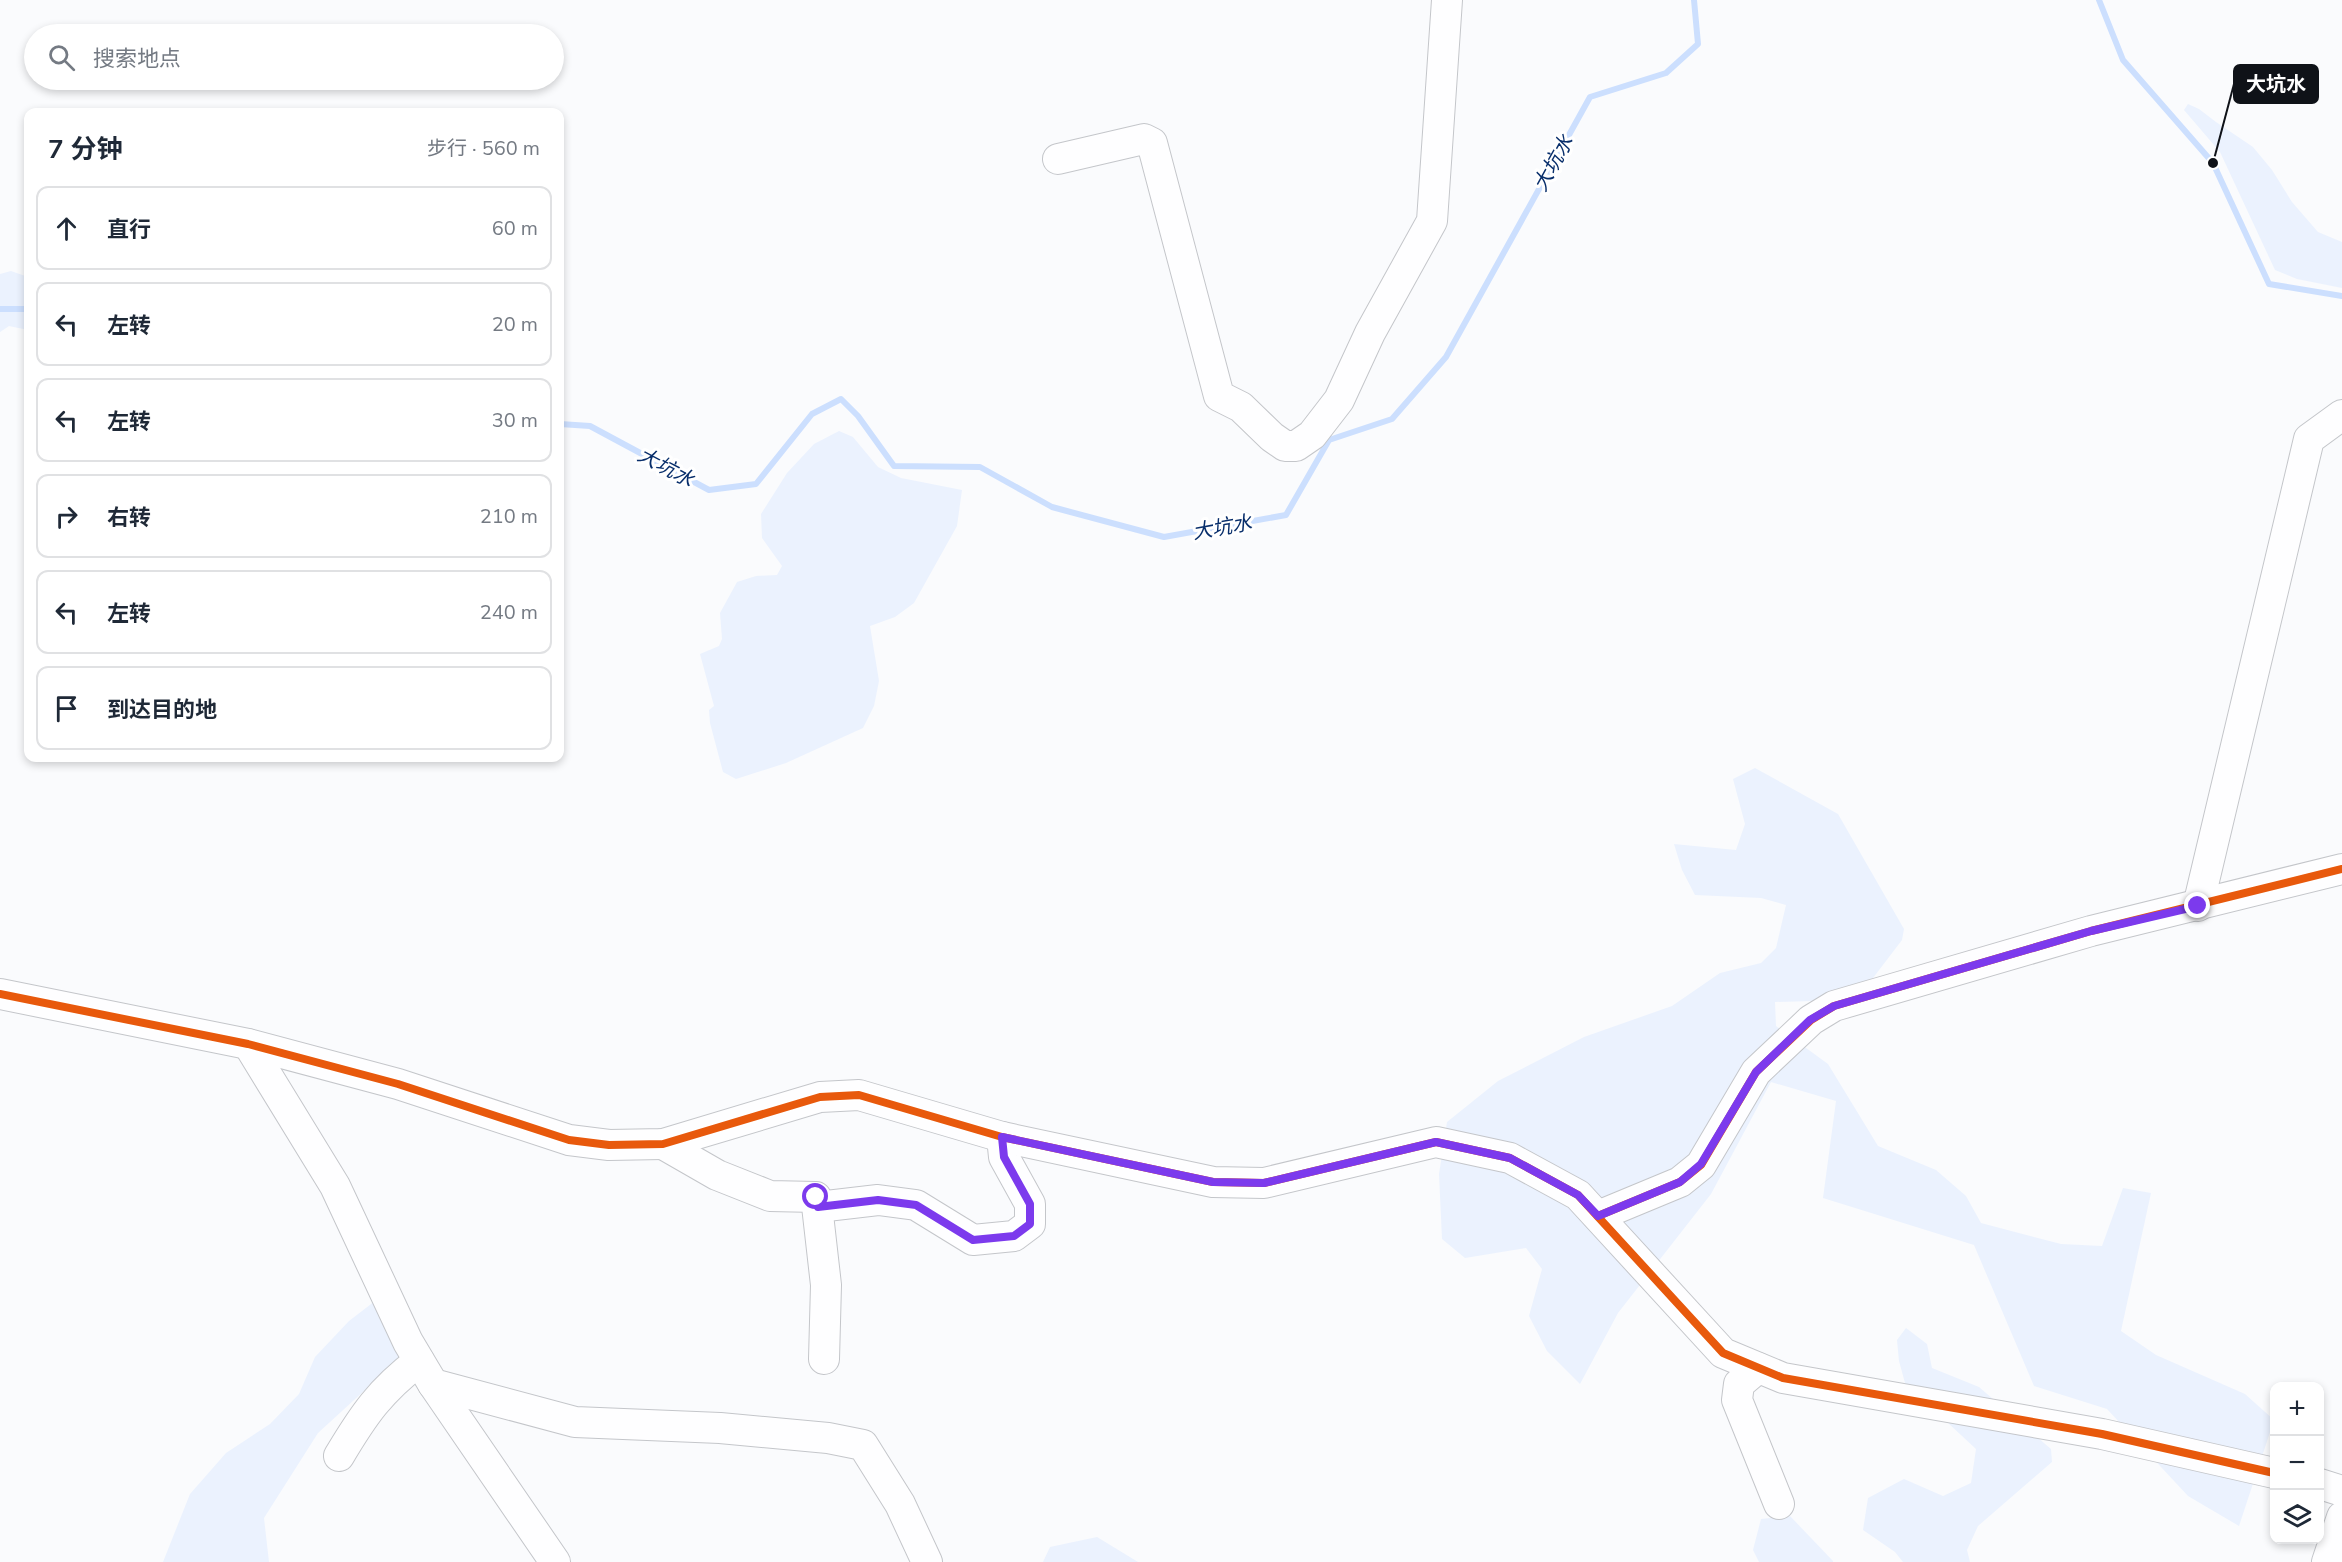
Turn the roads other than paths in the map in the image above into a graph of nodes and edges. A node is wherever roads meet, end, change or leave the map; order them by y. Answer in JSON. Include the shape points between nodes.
{"nodes":[{"id":1,"x":1447,"y":0,"type":"edge"},
{"id":2,"x":1058,"y":159,"type":"dead end"},
{"id":3,"x":2342,"y":415,"type":"edge"},
{"id":4,"x":2342,"y":869,"type":"edge"},
{"id":5,"x":2198,"y":906,"type":"junction"},
{"id":6,"x":0,"y":994,"type":"edge"},
{"id":7,"x":248,"y":1044,"type":"junction"},
{"id":8,"x":1002,"y":1137,"type":"junction"},
{"id":9,"x":663,"y":1144,"type":"junction"},
{"id":10,"x":818,"y":1207,"type":"junction"},
{"id":11,"x":1598,"y":1216,"type":"junction"},
{"id":12,"x":824,"y":1359,"type":"dead end"},
{"id":13,"x":1758,"y":1368,"type":"junction"},
{"id":14,"x":426,"y":1372,"type":"junction"},
{"id":15,"x":339,"y":1456,"type":"dead end"},
{"id":16,"x":2270,"y":1472,"type":"edge"},
{"id":17,"x":2324,"y":1486,"type":"edge"},
{"id":18,"x":2342,"y":1491,"type":"edge"},
{"id":19,"x":1779,"y":1504,"type":"dead end"},
{"id":20,"x":2342,"y":1517,"type":"edge"},
{"id":21,"x":555,"y":1562,"type":"edge"},
{"id":22,"x":927,"y":1562,"type":"edge"},
{"id":23,"x":2326,"y":1562,"type":"edge"}],
"edges":[{"from":1,"to":2,"type":"street","via":[[1432,221],[1370,333],[1340,400],[1312,435],[1296,446],[1285,446],[1241,407],[1219,396],[1152,143],[1144,139]]},
{"from":3,"to":5,"type":"street","via":[[2308,439]]},
{"from":4,"to":5,"type":"street"},
{"from":5,"to":11,"type":"street","via":[[2091,931],[1834,1006],[1810,1020],[1756,1072],[1701,1164],[1680,1182]]},
{"from":6,"to":7,"type":"street"},
{"from":7,"to":9,"type":"street","via":[[398,1084],[569,1140],[609,1145]]},
{"from":7,"to":14,"type":"street","via":[[335,1186]]},
{"from":8,"to":9,"type":"street","via":[[860,1095],[820,1097]]},
{"from":8,"to":10,"type":"street","via":[[1004,1157],[1030,1204],[1030,1224],[1014,1236],[973,1240],[916,1205],[878,1200]]},
{"from":8,"to":11,"type":"street","via":[[1213,1182],[1264,1183],[1436,1142],[1510,1158],[1578,1195]]},
{"from":9,"to":10,"type":"street","via":[[717,1175],[770,1196],[816,1197]]},
{"from":10,"to":12,"type":"street","via":[[826,1285]]},
{"from":11,"to":13,"type":"street","via":[[1723,1353]]},
{"from":13,"to":16,"type":"street","via":[[1783,1378],[2102,1434]]},
{"from":13,"to":19,"type":"street","via":[[1739,1384],[1737,1400]]},
{"from":14,"to":15,"type":"street","via":[[393,1382],[362,1417]]},
{"from":14,"to":21,"type":"street"},
{"from":14,"to":22,"type":"street","via":[[575,1422],[720,1428],[863,1445],[900,1504]]},
{"from":17,"to":18,"type":"street"},
{"from":20,"to":23,"type":"street"}]}
